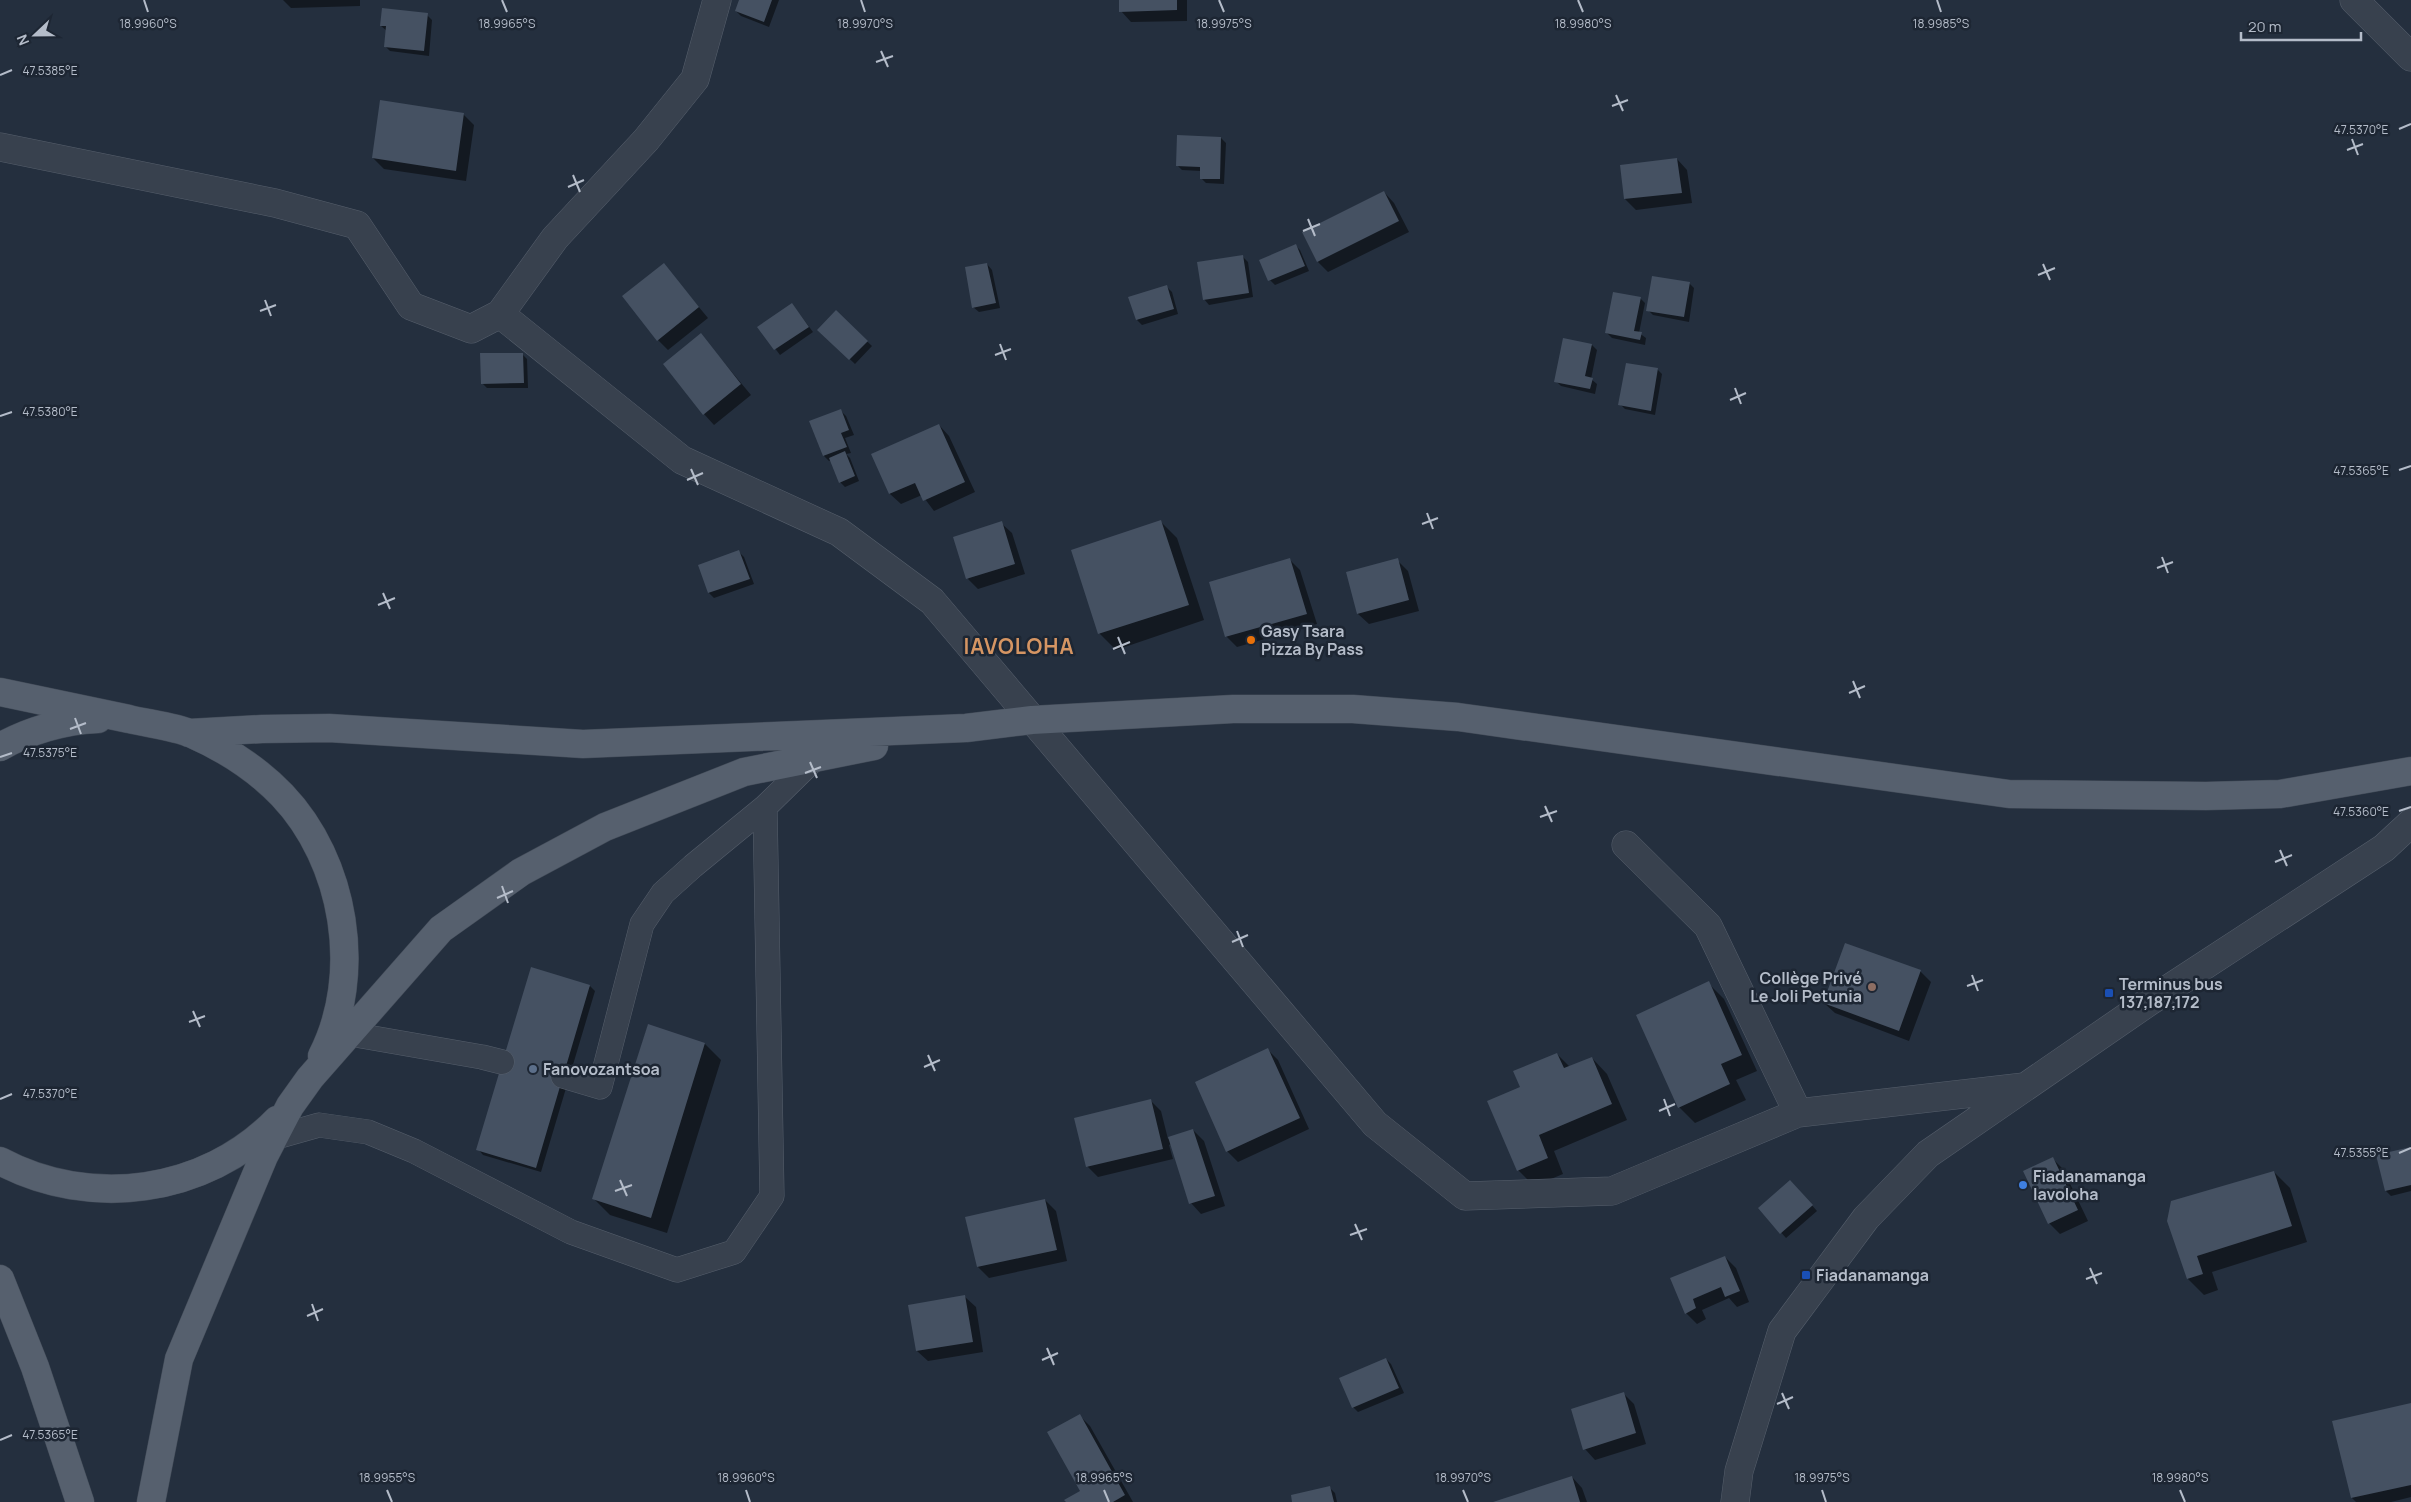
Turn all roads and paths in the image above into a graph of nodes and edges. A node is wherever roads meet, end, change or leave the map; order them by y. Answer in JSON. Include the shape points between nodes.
{"nodes":[{"id":1,"x":717,"y":0,"type":"edge"},
{"id":2,"x":2354,"y":0,"type":"edge"},
{"id":3,"x":2411,"y":57,"type":"edge"},
{"id":4,"x":0,"y":148,"type":"edge"},
{"id":5,"x":500,"y":314,"type":"junction"},
{"id":6,"x":0,"y":692,"type":"edge"},
{"id":7,"x":134,"y":720,"type":"junction"},
{"id":8,"x":1032,"y":720,"type":"junction"},
{"id":9,"x":966,"y":728,"type":"junction"},
{"id":10,"x":189,"y":733,"type":"junction"},
{"id":11,"x":0,"y":747,"type":"edge"},
{"id":12,"x":816,"y":757,"type":"junction"},
{"id":13,"x":2411,"y":771,"type":"edge"},
{"id":14,"x":764,"y":807,"type":"junction"},
{"id":15,"x":2411,"y":823,"type":"edge"},
{"id":16,"x":1626,"y":846,"type":"dead end"},
{"id":17,"x":350,"y":1034,"type":"junction"},
{"id":18,"x":502,"y":1062,"type":"dead end"},
{"id":19,"x":563,"y":1076,"type":"dead end"},
{"id":20,"x":310,"y":1078,"type":"junction"},
{"id":21,"x":2024,"y":1087,"type":"junction"},
{"id":22,"x":290,"y":1106,"type":"junction"},
{"id":23,"x":1798,"y":1113,"type":"junction"},
{"id":24,"x":273,"y":1138,"type":"junction"},
{"id":25,"x":0,"y":1161,"type":"edge"},
{"id":26,"x":0,"y":1279,"type":"edge"},
{"id":27,"x":80,"y":1502,"type":"edge"},
{"id":28,"x":151,"y":1502,"type":"edge"},
{"id":29,"x":1735,"y":1502,"type":"edge"}],
"edges":[{"from":1,"to":5,"type":"street","via":[[695,79],[646,140],[554,238]]},
{"from":2,"to":3,"type":"street"},
{"from":4,"to":5,"type":"street","via":[[275,203],[357,225],[411,306],[472,329]]},
{"from":5,"to":8,"type":"street","via":[[682,460],[839,532],[932,601]]},
{"from":6,"to":7,"type":"main road"},
{"from":7,"to":10,"type":"main road"},
{"from":7,"to":11,"type":"main road","via":[[94,719],[55,726]]},
{"from":8,"to":9,"type":"main road"},
{"from":8,"to":13,"type":"main road","via":[[1234,709],[1353,709],[1458,718],[2009,794],[2280,794]]},
{"from":8,"to":23,"type":"street","via":[[1375,1124],[1464,1196],[1612,1191]]},
{"from":9,"to":10,"type":"main road","via":[[583,744],[329,728]]},
{"from":9,"to":12,"type":"main road"},
{"from":10,"to":20,"type":"main road","via":[[224,749],[255,770],[276,790],[306,826],[324,860],[337,896],[344,970],[328,1045]]},
{"from":12,"to":14,"type":"lane"},
{"from":12,"to":17,"type":"main road","via":[[744,772],[605,827],[521,872],[441,928]]},
{"from":14,"to":19,"type":"lane","via":[[663,894],[642,924],[600,1087]]},
{"from":14,"to":24,"type":"lane","via":[[772,1196],[734,1252],[677,1270],[571,1232],[414,1151],[368,1132],[319,1125]]},
{"from":15,"to":21,"type":"street","via":[[2384,848]]},
{"from":16,"to":23,"type":"street","via":[[1708,926]]},
{"from":17,"to":18,"type":"lane"},
{"from":17,"to":20,"type":"main road"},
{"from":20,"to":22,"type":"main road"},
{"from":21,"to":23,"type":"street"},
{"from":21,"to":29,"type":"street","via":[[1928,1154],[1866,1218],[1782,1331],[1739,1471]]},
{"from":22,"to":24,"type":"main road"},
{"from":22,"to":25,"type":"main road","via":[[264,1133],[234,1155],[202,1172],[166,1184],[130,1189],[93,1189],[56,1184],[21,1173]]},
{"from":24,"to":28,"type":"main road","via":[[179,1359]]},
{"from":26,"to":27,"type":"main road"}]}
